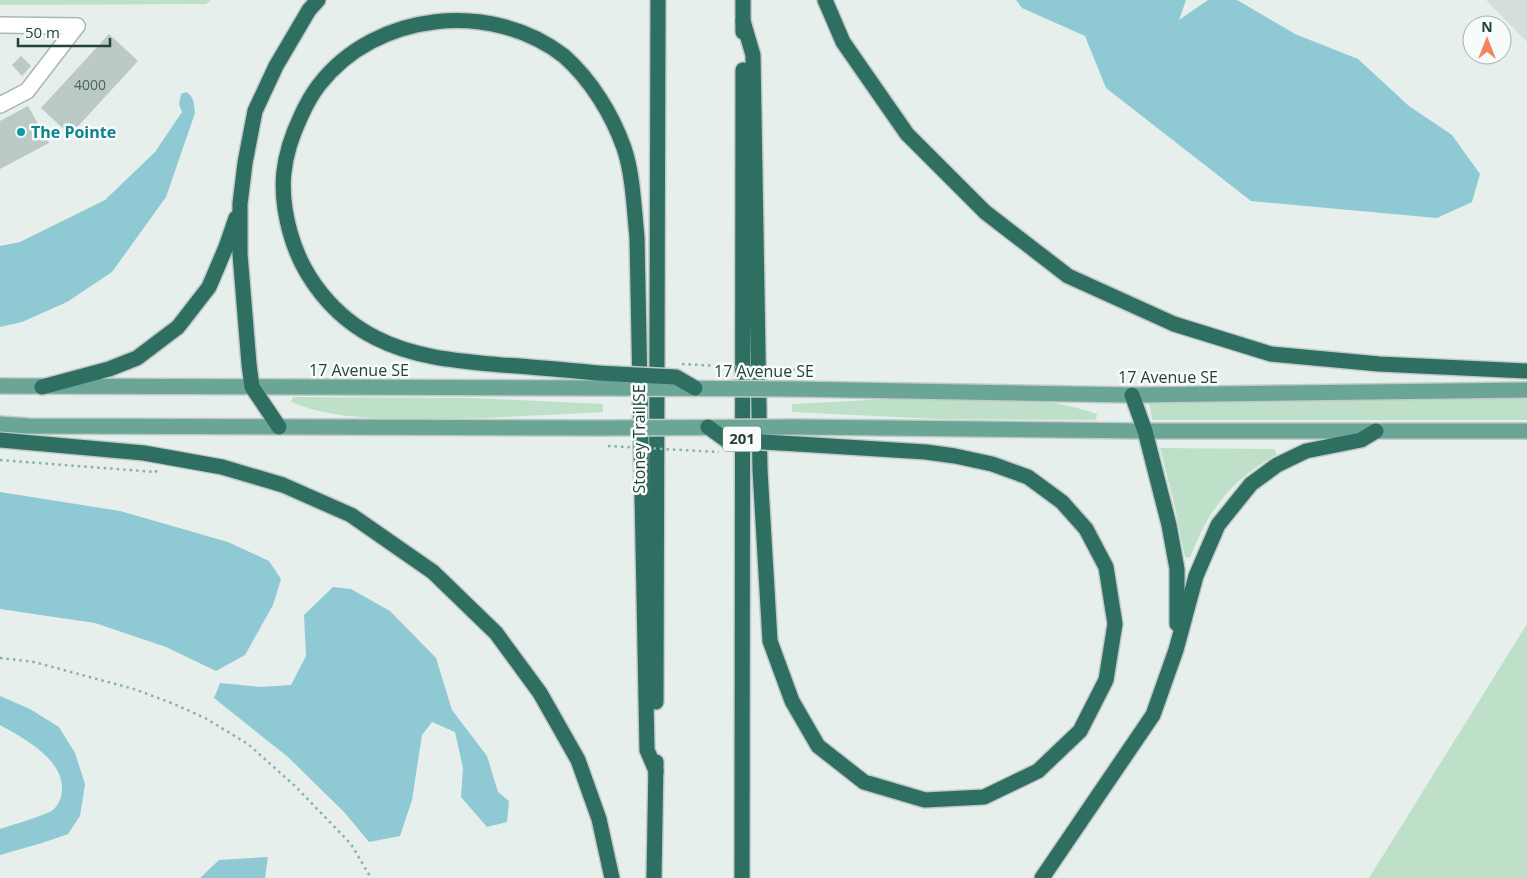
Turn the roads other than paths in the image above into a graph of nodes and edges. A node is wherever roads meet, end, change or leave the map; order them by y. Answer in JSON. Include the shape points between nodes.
{"nodes":[{"id":1,"x":318,"y":0,"type":"edge"},
{"id":2,"x":658,"y":0,"type":"edge"},
{"id":3,"x":743,"y":0,"type":"edge"},
{"id":4,"x":825,"y":0,"type":"edge"},
{"id":5,"x":743,"y":21,"type":"junction"},
{"id":6,"x":0,"y":25,"type":"edge"},
{"id":7,"x":0,"y":105,"type":"edge"},
{"id":8,"x":240,"y":204,"type":"junction"},
{"id":9,"x":1527,"y":371,"type":"edge"},
{"id":10,"x":0,"y":386,"type":"edge"},
{"id":11,"x":42,"y":387,"type":"junction"},
{"id":12,"x":252,"y":387,"type":"junction"},
{"id":13,"x":694,"y":388,"type":"junction"},
{"id":14,"x":1527,"y":390,"type":"edge"},
{"id":15,"x":1132,"y":396,"type":"junction"},
{"id":16,"x":0,"y":424,"type":"edge"},
{"id":17,"x":279,"y":427,"type":"junction"},
{"id":18,"x":708,"y":427,"type":"junction"},
{"id":19,"x":1145,"y":431,"type":"junction"},
{"id":20,"x":1376,"y":431,"type":"junction"},
{"id":21,"x":1527,"y":431,"type":"edge"},
{"id":22,"x":0,"y":440,"type":"edge"},
{"id":23,"x":1176,"y":650,"type":"junction"},
{"id":24,"x":656,"y":771,"type":"junction"},
{"id":25,"x":612,"y":878,"type":"edge"},
{"id":26,"x":654,"y":878,"type":"edge"},
{"id":27,"x":742,"y":878,"type":"edge"},
{"id":28,"x":1042,"y":878,"type":"edge"}],
"edges":[{"from":1,"to":8,"type":"highway","via":[[276,66],[254,111]]},
{"from":2,"to":24,"type":"highway","name":"Stoney Trail SE"},
{"from":3,"to":5,"type":"highway","number":"201"},
{"from":4,"to":9,"type":"highway","via":[[842,42],[907,134],[985,212],[1068,276],[1174,324],[1271,354],[1379,364]]},
{"from":5,"to":18,"type":"highway","bridge":true,"via":[[753,55],[760,470],[770,641],[792,701],[818,746],[864,782],[925,800],[984,797],[1038,771],[1080,731],[1106,680],[1116,624],[1106,567],[1086,529],[1062,502],[1028,477],[992,464],[955,456],[926,452],[798,444],[726,440]]},
{"from":5,"to":27,"type":"highway","number":"201"},
{"from":6,"to":7,"type":"lane","via":[[77,26],[27,91]]},
{"from":8,"to":11,"type":"highway","via":[[209,287],[178,327],[137,358]]},
{"from":8,"to":12,"type":"highway","via":[[240,254]]},
{"from":10,"to":11,"type":"main road","name":"17 Avenue SE"},
{"from":11,"to":12,"type":"main road","name":"17 Avenue SE"},
{"from":12,"to":13,"type":"main road","name":"17 Avenue SE","bridge":true},
{"from":12,"to":17,"type":"highway"},
{"from":13,"to":15,"type":"main road","name":"17 Avenue SE","bridge":true},
{"from":13,"to":24,"type":"highway","bridge":true,"via":[[676,377],[597,373],[453,360],[402,349],[353,325],[316,287],[302,264],[285,215],[282,189],[285,161],[292,135],[317,86],[357,48],[382,34],[432,18],[478,18],[515,26],[563,55],[583,76],[613,123],[624,149],[634,201],[636,237],[647,750]]},
{"from":14,"to":15,"type":"main road","name":"17 Avenue SE"},
{"from":15,"to":19,"type":"highway"},
{"from":16,"to":17,"type":"main road"},
{"from":17,"to":18,"type":"main road","bridge":true},
{"from":18,"to":19,"type":"main road","bridge":true},
{"from":19,"to":20,"type":"main road"},
{"from":19,"to":23,"type":"highway","via":[[1177,569]]},
{"from":20,"to":21,"type":"main road"},
{"from":20,"to":23,"type":"highway","via":[[1361,440],[1306,451],[1277,465],[1251,484],[1218,526],[1196,576]]},
{"from":22,"to":25,"type":"highway","via":[[144,453],[222,467],[283,485],[351,515],[433,572],[496,633],[540,693],[578,760],[599,819]]},
{"from":23,"to":28,"type":"highway","via":[[1153,715]]},
{"from":24,"to":26,"type":"highway","name":"Stoney Trail SE"}]}
